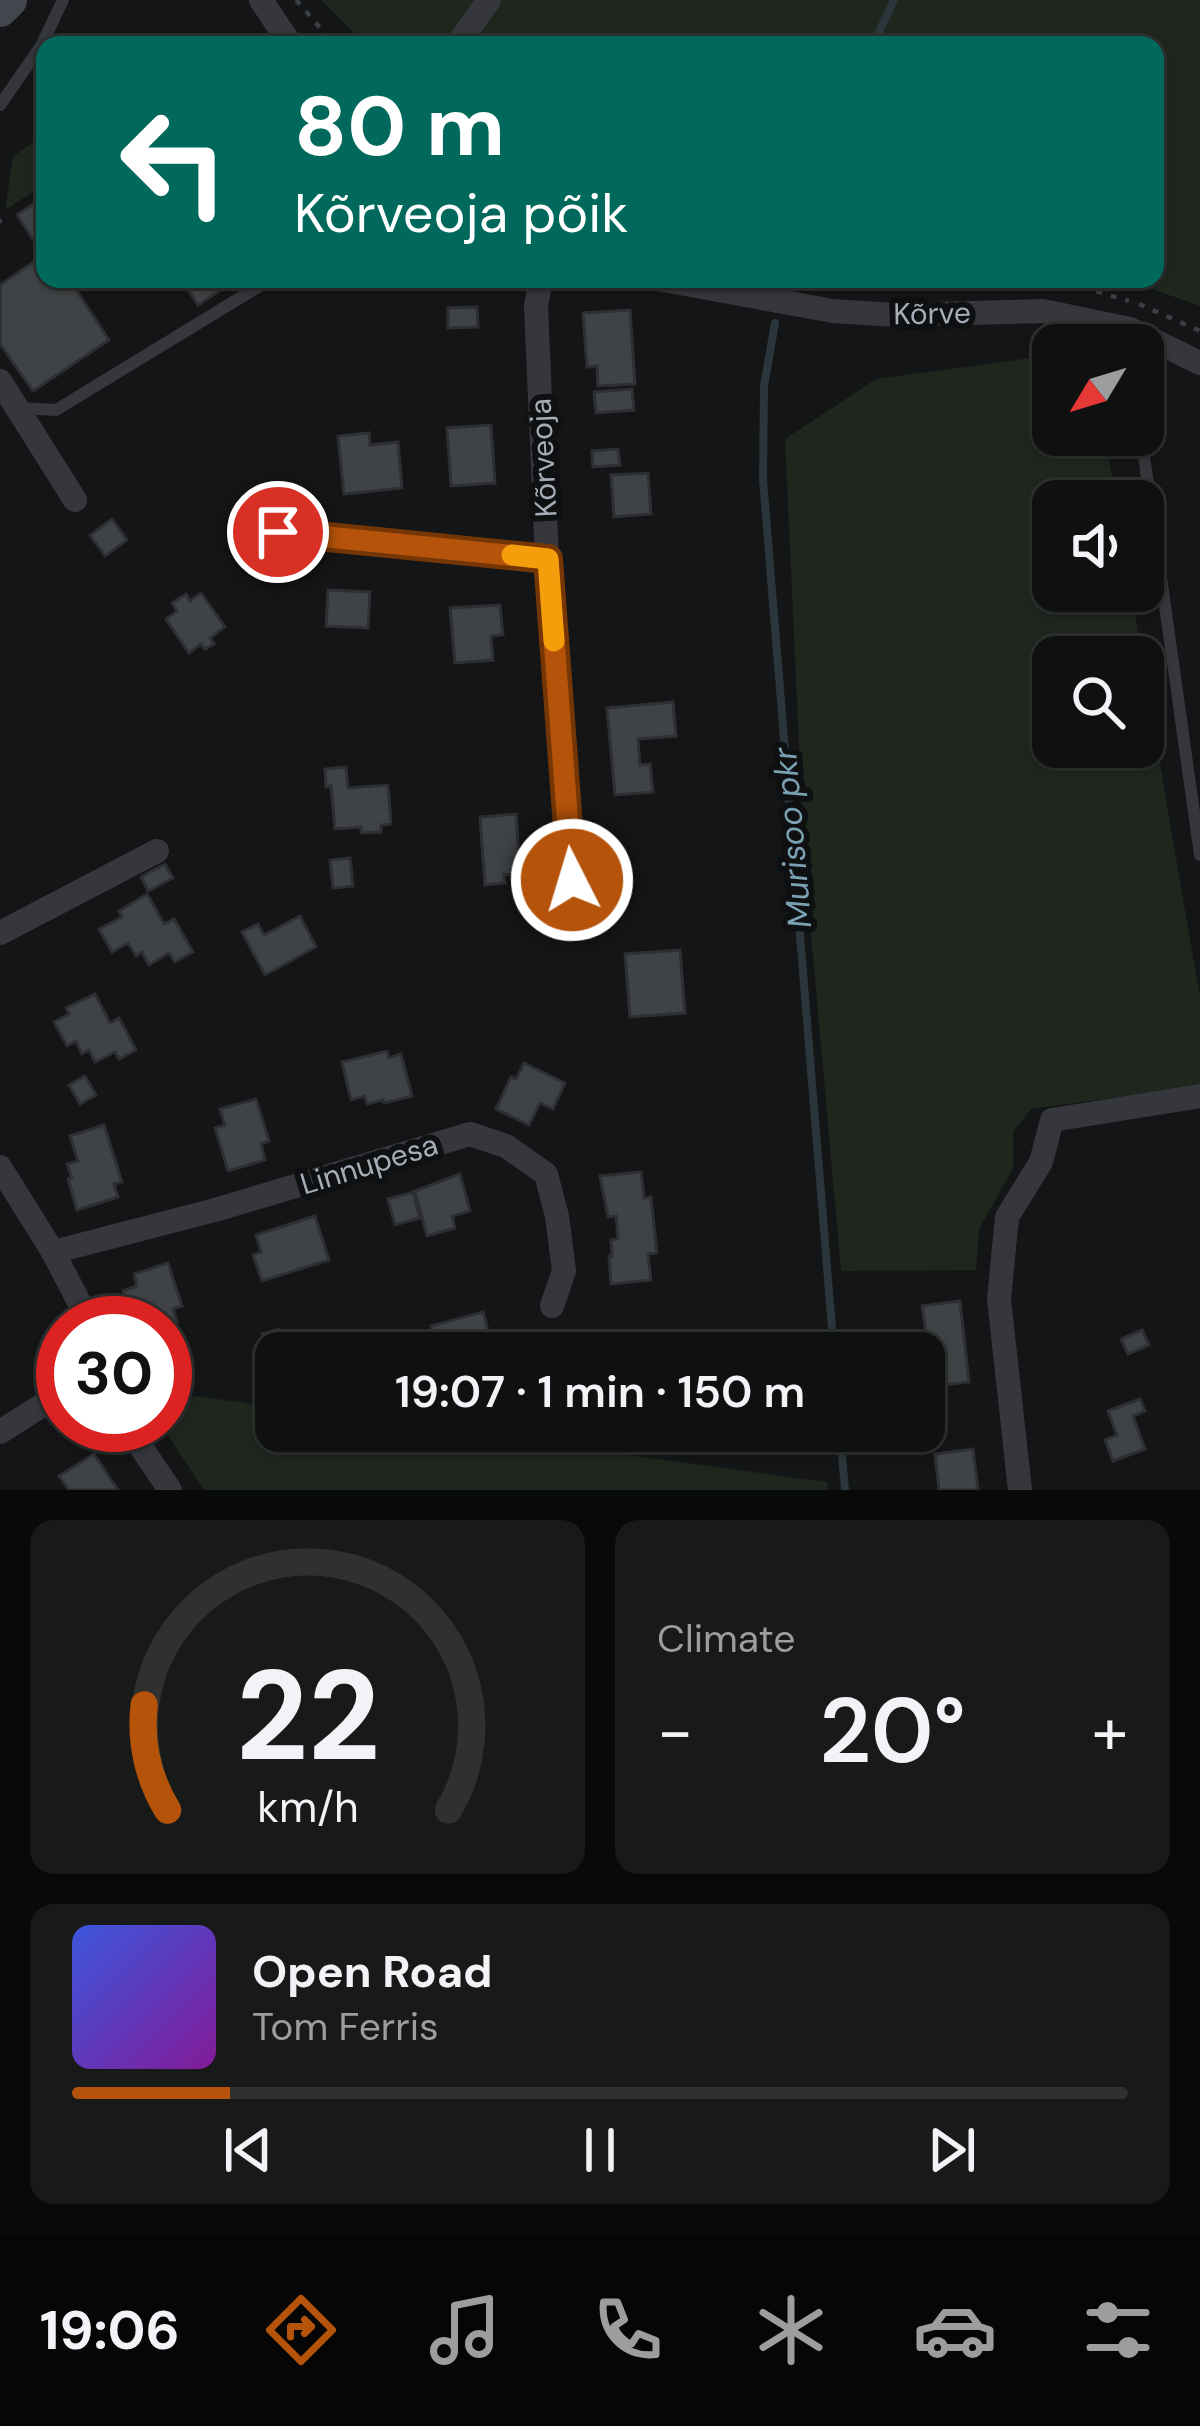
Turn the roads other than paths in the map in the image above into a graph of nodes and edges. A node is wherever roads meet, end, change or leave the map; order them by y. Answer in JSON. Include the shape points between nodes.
{"nodes":[{"id":1,"x":25,"y":0,"type":"edge"},
{"id":2,"x":63,"y":0,"type":"edge"},
{"id":3,"x":261,"y":0,"type":"edge"},
{"id":4,"x":489,"y":0,"type":"edge"},
{"id":5,"x":7,"y":9,"type":"edge"},
{"id":6,"x":45,"y":36,"type":"edge"},
{"id":7,"x":285,"y":36,"type":"edge"},
{"id":8,"x":463,"y":36,"type":"edge"},
{"id":9,"x":36,"y":52,"type":"edge"},
{"id":10,"x":0,"y":105,"type":"edge"},
{"id":11,"x":256,"y":288,"type":"edge"},
{"id":12,"x":539,"y":288,"type":"edge"},
{"id":13,"x":707,"y":288,"type":"edge"},
{"id":14,"x":1087,"y":324,"type":"edge"},
{"id":15,"x":1164,"y":349,"type":"edge"},
{"id":16,"x":1200,"y":363,"type":"edge"},
{"id":17,"x":0,"y":381,"type":"edge"},
{"id":18,"x":17,"y":408,"type":"junction"},
{"id":19,"x":1145,"y":456,"type":"edge"},
{"id":20,"x":75,"y":500,"type":"dead end"},
{"id":21,"x":278,"y":532,"type":"dead end"},
{"id":22,"x":548,"y":559,"type":"junction"},
{"id":23,"x":157,"y":851,"type":"dead end"},
{"id":24,"x":1200,"y":855,"type":"edge"},
{"id":25,"x":575,"y":925,"type":"dead end"},
{"id":26,"x":0,"y":933,"type":"edge"},
{"id":27,"x":1200,"y":1096,"type":"edge"},
{"id":28,"x":0,"y":1167,"type":"edge"},
{"id":29,"x":53,"y":1252,"type":"junction"},
{"id":30,"x":76,"y":1296,"type":"edge"},
{"id":31,"x":552,"y":1306,"type":"dead end"},
{"id":32,"x":36,"y":1409,"type":"edge"},
{"id":33,"x":0,"y":1432,"type":"edge"},
{"id":34,"x":144,"y":1452,"type":"edge"},
{"id":35,"x":170,"y":1490,"type":"edge"},
{"id":36,"x":1020,"y":1490,"type":"edge"}],
"edges":[{"from":1,"to":5,"type":"lane"},
{"from":2,"to":6,"type":"lane"},
{"from":3,"to":7,"type":"street"},
{"from":4,"to":8,"type":"street"},
{"from":9,"to":10,"type":"lane"},
{"from":11,"to":18,"type":"lane","via":[[56,410]]},
{"from":12,"to":22,"type":"street","name":"Kõrveoja"},
{"from":13,"to":14,"type":"street","name":"Kõrve","via":[[833,311],[1043,311]]},
{"from":15,"to":16,"type":"street","name":"Kõrve"},
{"from":17,"to":18,"type":"street"},
{"from":18,"to":20,"type":"street"},
{"from":19,"to":24,"type":"lane"},
{"from":21,"to":22,"type":"street"},
{"from":22,"to":25,"type":"street","name":"Kõrveoja"},
{"from":23,"to":26,"type":"street"},
{"from":27,"to":36,"type":"street","via":[[1052,1120],[1041,1162],[1007,1217],[999,1299]]},
{"from":28,"to":29,"type":"street"},
{"from":29,"to":30,"type":"street"},
{"from":29,"to":31,"type":"street","name":"Linnupesa","via":[[470,1134],[506,1146],[546,1174],[564,1271]]},
{"from":32,"to":33,"type":"street"},
{"from":34,"to":35,"type":"street"}]}
